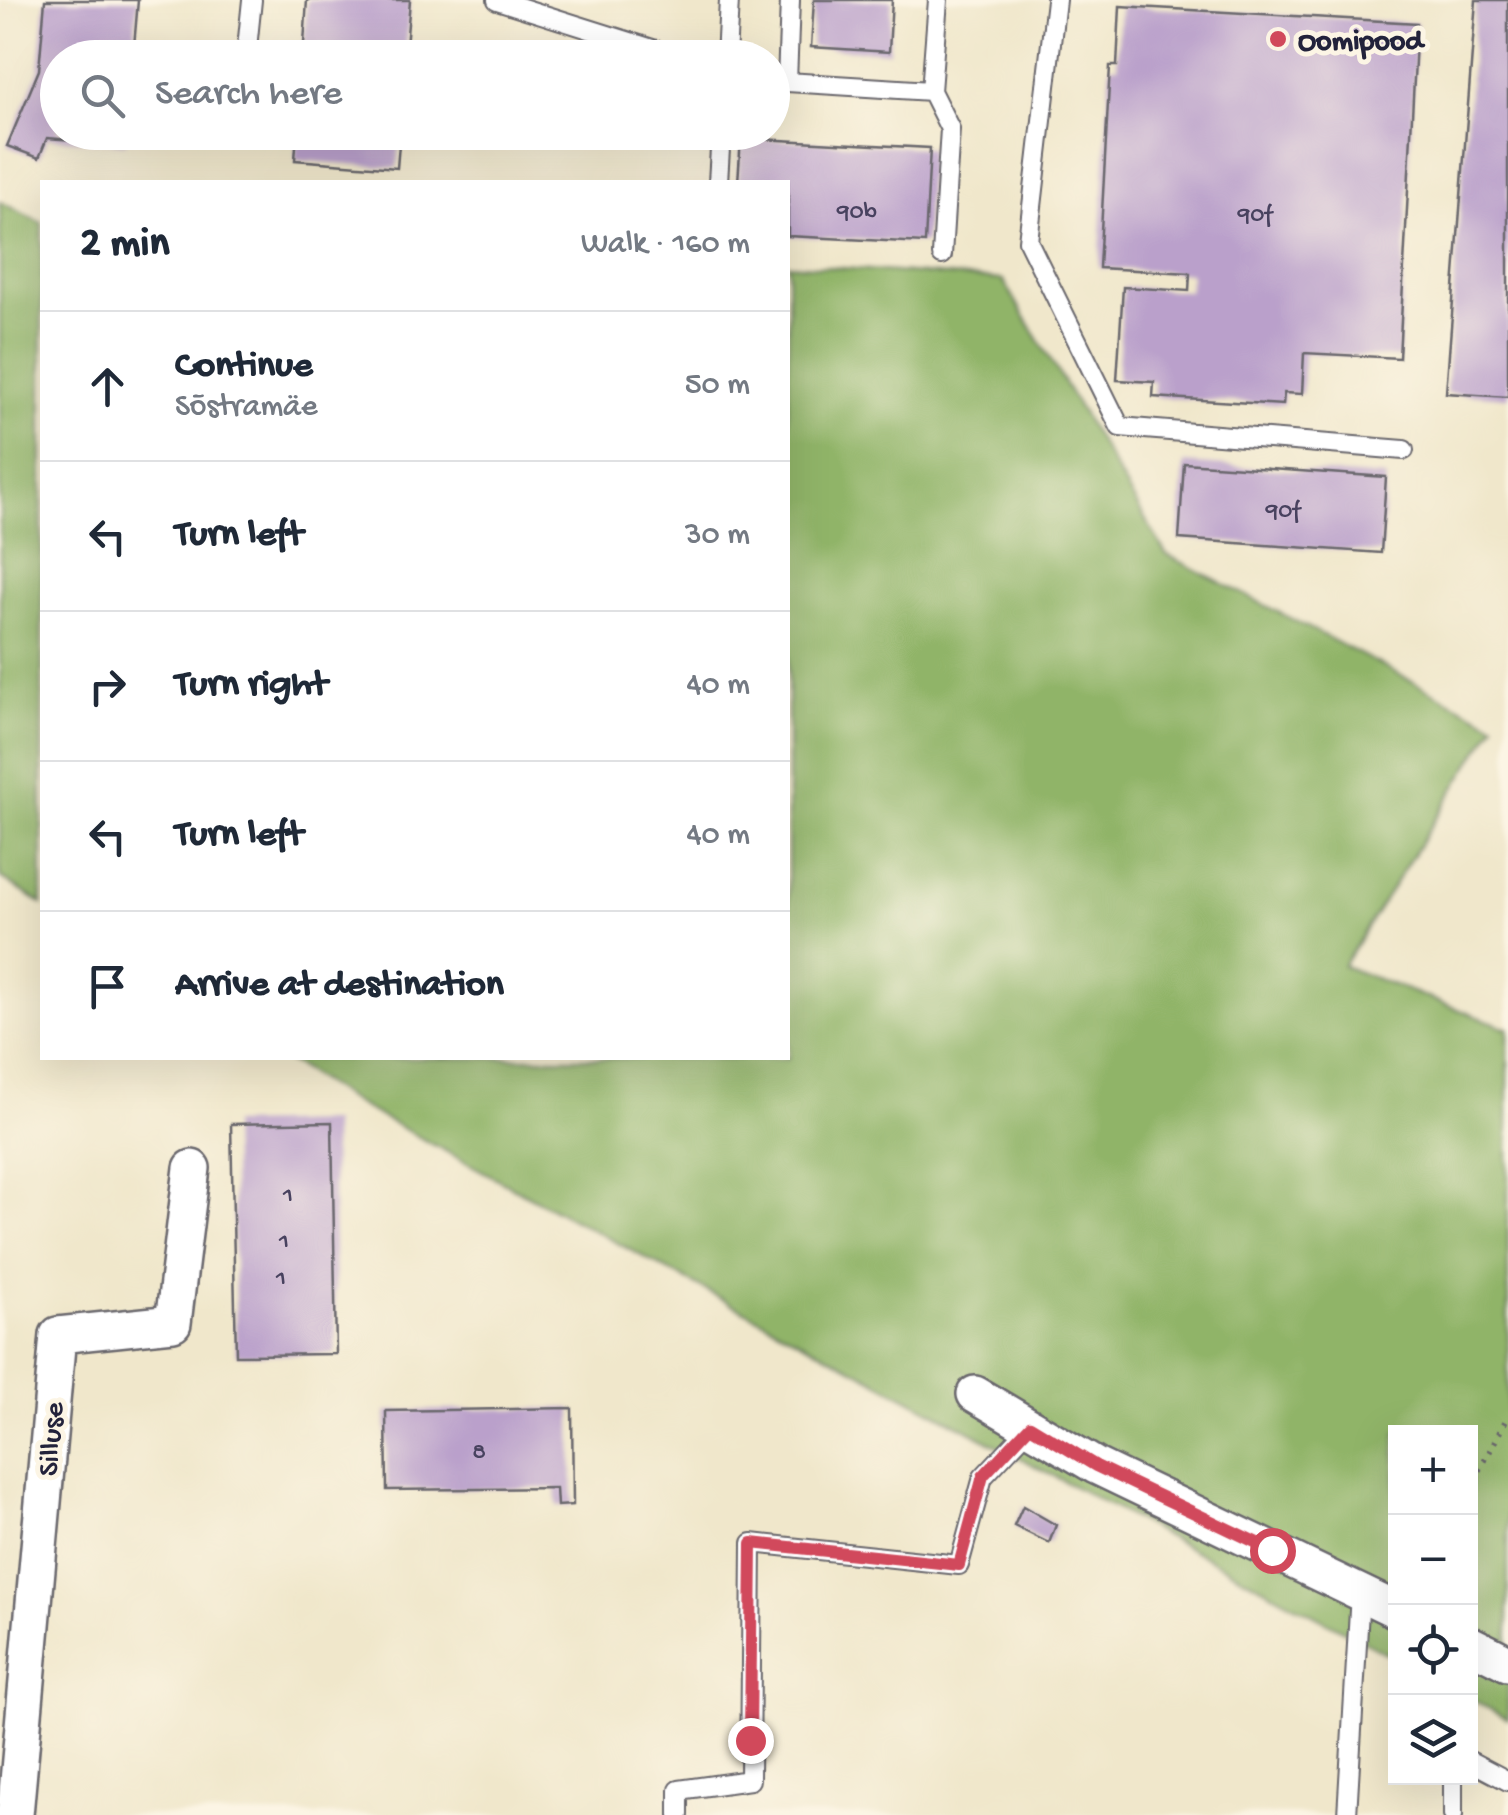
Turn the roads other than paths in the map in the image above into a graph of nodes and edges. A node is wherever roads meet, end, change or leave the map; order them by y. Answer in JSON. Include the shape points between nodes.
{"nodes":[{"id":1,"x":252,"y":0,"type":"edge"},
{"id":2,"x":497,"y":0,"type":"edge"},
{"id":3,"x":729,"y":0,"type":"edge"},
{"id":4,"x":790,"y":0,"type":"edge"},
{"id":5,"x":938,"y":0,"type":"edge"},
{"id":6,"x":1056,"y":0,"type":"edge"},
{"id":7,"x":248,"y":40,"type":"edge"},
{"id":8,"x":622,"y":40,"type":"edge"},
{"id":9,"x":727,"y":40,"type":"edge"},
{"id":10,"x":785,"y":40,"type":"edge"},
{"id":11,"x":790,"y":86,"type":"edge"},
{"id":12,"x":931,"y":91,"type":"junction"},
{"id":13,"x":720,"y":150,"type":"edge"},
{"id":14,"x":718,"y":180,"type":"edge"},
{"id":15,"x":942,"y":256,"type":"dead end"},
{"id":16,"x":1404,"y":450,"type":"dead end"},
{"id":17,"x":192,"y":1168,"type":"dead end"},
{"id":18,"x":975,"y":1394,"type":"dead end"},
{"id":19,"x":1030,"y":1426,"type":"junction"},
{"id":20,"x":1360,"y":1593,"type":"junction"},
{"id":21,"x":1388,"y":1606,"type":"edge"},
{"id":22,"x":1478,"y":1648,"type":"edge"},
{"id":23,"x":1508,"y":1663,"type":"edge"},
{"id":24,"x":1478,"y":1765,"type":"edge"},
{"id":25,"x":1508,"y":1781,"type":"edge"},
{"id":26,"x":1453,"y":1785,"type":"edge"},
{"id":27,"x":16,"y":1815,"type":"edge"},
{"id":28,"x":679,"y":1815,"type":"edge"},
{"id":29,"x":1347,"y":1815,"type":"edge"},
{"id":30,"x":1453,"y":1815,"type":"edge"}],
"edges":[{"from":1,"to":7,"type":"lane"},
{"from":2,"to":8,"type":"lane"},
{"from":3,"to":9,"type":"lane"},
{"from":4,"to":10,"type":"lane"},
{"from":5,"to":12,"type":"lane"},
{"from":6,"to":16,"type":"lane","via":[[1028,241],[1120,426]]},
{"from":11,"to":12,"type":"lane"},
{"from":12,"to":15,"type":"lane","via":[[950,128]]},
{"from":13,"to":14,"type":"lane"},
{"from":17,"to":27,"type":"street","name":"Silluse","via":[[174,1323],[58,1334]]},
{"from":18,"to":19,"type":"street"},
{"from":19,"to":20,"type":"street","via":[[1096,1466]]},
{"from":19,"to":28,"type":"lane","via":[[983,1476],[959,1565],[752,1543],[750,1780],[679,1790]]},
{"from":20,"to":21,"type":"street"},
{"from":20,"to":29,"type":"lane"},
{"from":22,"to":23,"type":"street"},
{"from":24,"to":25,"type":"lane"},
{"from":26,"to":30,"type":"lane"}]}
